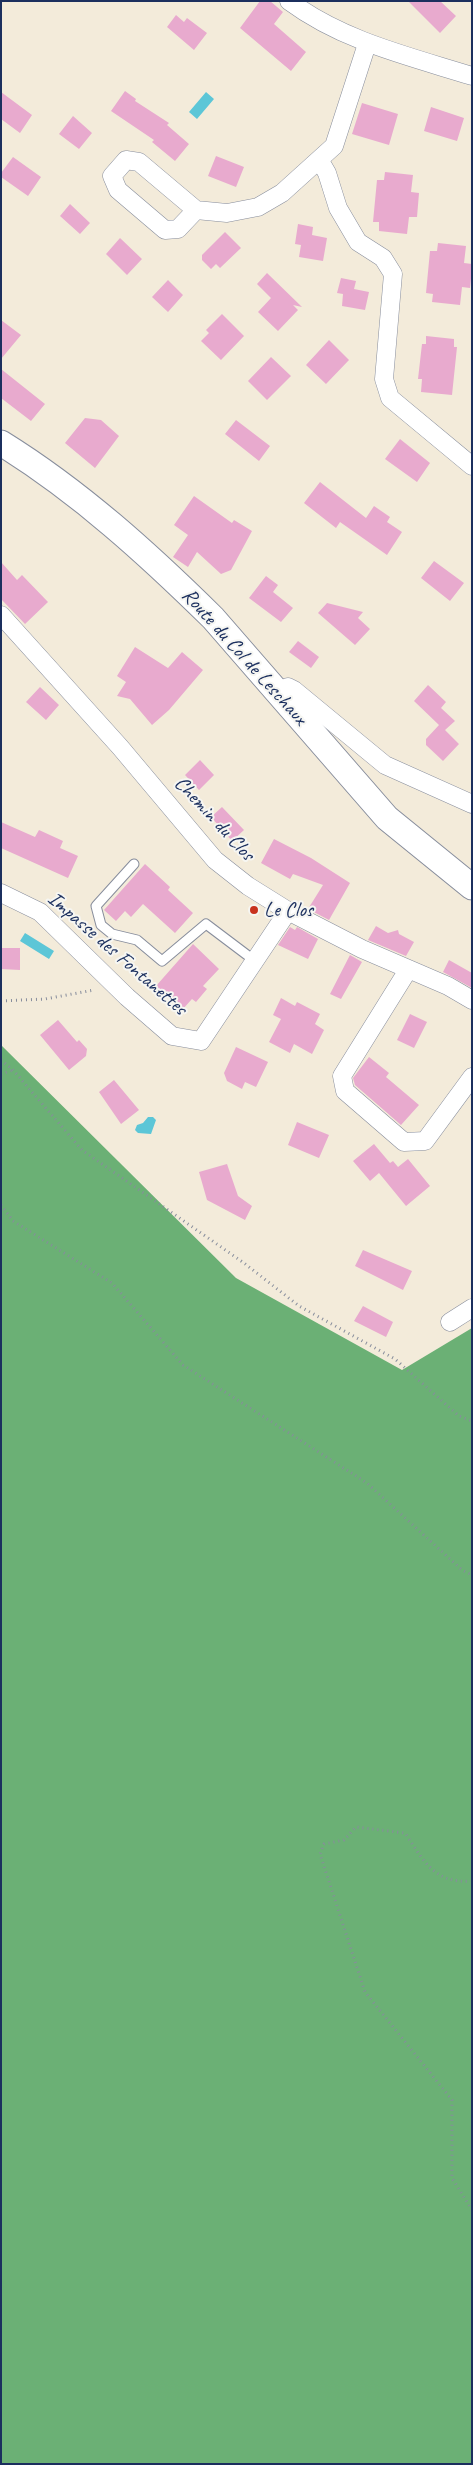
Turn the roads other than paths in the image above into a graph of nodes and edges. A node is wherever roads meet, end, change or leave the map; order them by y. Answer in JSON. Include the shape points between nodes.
{"nodes":[{"id":1,"x":299,"y":5,"type":"edge"},
{"id":2,"x":367,"y":44,"type":"junction"},
{"id":3,"x":472,"y":76,"type":"edge"},
{"id":4,"x":320,"y":161,"type":"junction"},
{"id":5,"x":196,"y":210,"type":"junction"},
{"id":6,"x":1,"y":443,"type":"edge"},
{"id":7,"x":472,"y":466,"type":"edge"},
{"id":8,"x":1,"y":615,"type":"edge"},
{"id":9,"x":277,"y":692,"type":"junction"},
{"id":10,"x":472,"y":804,"type":"edge"},
{"id":11,"x":134,"y":864,"type":"dead end"},
{"id":12,"x":472,"y":887,"type":"edge"},
{"id":13,"x":1,"y":893,"type":"edge"},
{"id":14,"x":288,"y":911,"type":"junction"},
{"id":15,"x":255,"y":961,"type":"junction"},
{"id":16,"x":408,"y":970,"type":"junction"},
{"id":17,"x":472,"y":1000,"type":"edge"},
{"id":18,"x":472,"y":1077,"type":"edge"},
{"id":19,"x":472,"y":1308,"type":"edge"},
{"id":20,"x":450,"y":1322,"type":"dead end"}],
"edges":[{"from":1,"to":2,"type":"street","via":[[328,26]]},
{"from":2,"to":3,"type":"street"},
{"from":2,"to":4,"type":"street","via":[[334,146]]},
{"from":4,"to":5,"type":"street","via":[[282,193],[258,207],[227,213]]},
{"from":4,"to":7,"type":"street","via":[[327,172],[338,208],[358,242],[383,258],[393,274],[384,378],[390,398]]},
{"from":5,"to":5,"type":"street","via":[[139,162],[126,160],[112,176],[118,190],[165,230],[178,229]]},
{"from":6,"to":9,"type":"main road","name":"Route du Col de Leschaux","via":[[59,482],[115,526],[213,618]]},
{"from":8,"to":14,"type":"street","name":"Chemin du Clos","via":[[120,747],[215,860]]},
{"from":9,"to":10,"type":"street","via":[[288,687],[294,690],[385,765]]},
{"from":9,"to":12,"type":"main road","name":"Route du Col de Leschaux","via":[[387,818]]},
{"from":11,"to":15,"type":"lane","via":[[96,906],[100,925],[112,934],[137,940],[162,961],[206,924]]},
{"from":13,"to":15,"type":"street","name":"Impasse des Fontanettes","via":[[40,912],[172,1036],[201,1041]]},
{"from":14,"to":15,"type":"street","name":"Impasse des Fontanettes"},
{"from":14,"to":16,"type":"street","name":"Chemin du Clos"},
{"from":16,"to":17,"type":"street","name":"Chemin du Clos"},
{"from":16,"to":18,"type":"street","via":[[342,1076],[345,1091],[404,1142],[425,1141]]},
{"from":19,"to":20,"type":"street"}]}
